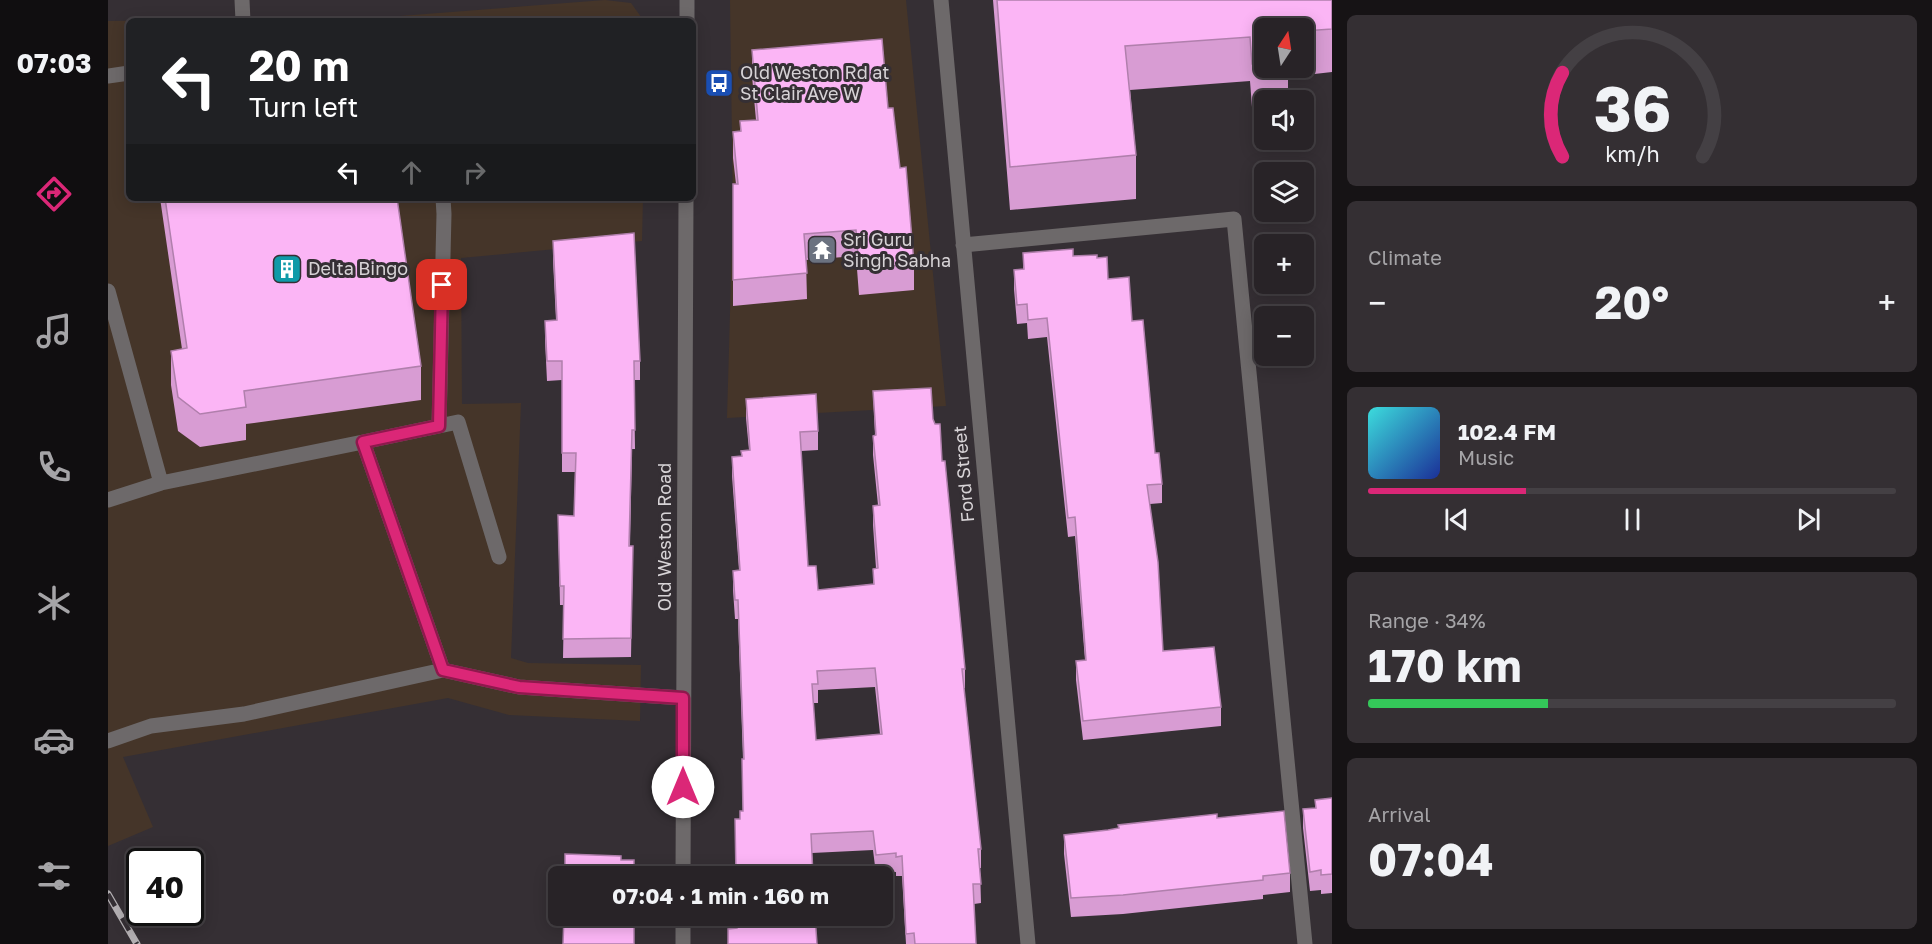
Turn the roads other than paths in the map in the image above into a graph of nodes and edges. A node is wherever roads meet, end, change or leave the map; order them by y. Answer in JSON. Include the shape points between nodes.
{"nodes":[{"id":1,"x":242,"y":0,"type":"edge"},
{"id":2,"x":687,"y":0,"type":"edge"},
{"id":3,"x":941,"y":0,"type":"edge"},
{"id":4,"x":243,"y":18,"type":"edge"},
{"id":5,"x":687,"y":18,"type":"edge"},
{"id":6,"x":126,"y":73,"type":"edge"},
{"id":7,"x":108,"y":76,"type":"edge"},
{"id":8,"x":442,"y":201,"type":"edge"},
{"id":9,"x":686,"y":201,"type":"edge"},
{"id":10,"x":963,"y":245,"type":"junction"},
{"id":11,"x":108,"y":291,"type":"edge"},
{"id":12,"x":439,"y":426,"type":"junction"},
{"id":13,"x":363,"y":442,"type":"junction"},
{"id":14,"x":161,"y":483,"type":"junction"},
{"id":15,"x":108,"y":500,"type":"edge"},
{"id":16,"x":499,"y":556,"type":"dead end"},
{"id":17,"x":443,"y":670,"type":"junction"},
{"id":18,"x":683,"y":698,"type":"junction"},
{"id":19,"x":108,"y":741,"type":"edge"},
{"id":20,"x":683,"y":866,"type":"edge"},
{"id":21,"x":683,"y":926,"type":"edge"},
{"id":22,"x":682,"y":944,"type":"edge"},
{"id":23,"x":1028,"y":944,"type":"edge"},
{"id":24,"x":1305,"y":944,"type":"edge"}],
"edges":[{"from":1,"to":4,"type":"street"},
{"from":2,"to":5,"type":"street"},
{"from":3,"to":10,"type":"street","name":"Ford Street"},
{"from":6,"to":7,"type":"street"},
{"from":8,"to":12,"type":"street"},
{"from":9,"to":18,"type":"street","name":"Old Weston Road"},
{"from":10,"to":23,"type":"street","name":"Ford Street"},
{"from":10,"to":24,"type":"street","via":[[1234,219]]},
{"from":11,"to":14,"type":"street"},
{"from":12,"to":13,"type":"street"},
{"from":12,"to":16,"type":"street","via":[[458,422]]},
{"from":13,"to":14,"type":"street"},
{"from":13,"to":17,"type":"street"},
{"from":14,"to":15,"type":"street"},
{"from":17,"to":18,"type":"street","via":[[519,687]]},
{"from":17,"to":19,"type":"street","via":[[244,714],[151,726]]},
{"from":18,"to":20,"type":"street","name":"Old Weston Road"},
{"from":21,"to":22,"type":"street"}]}
